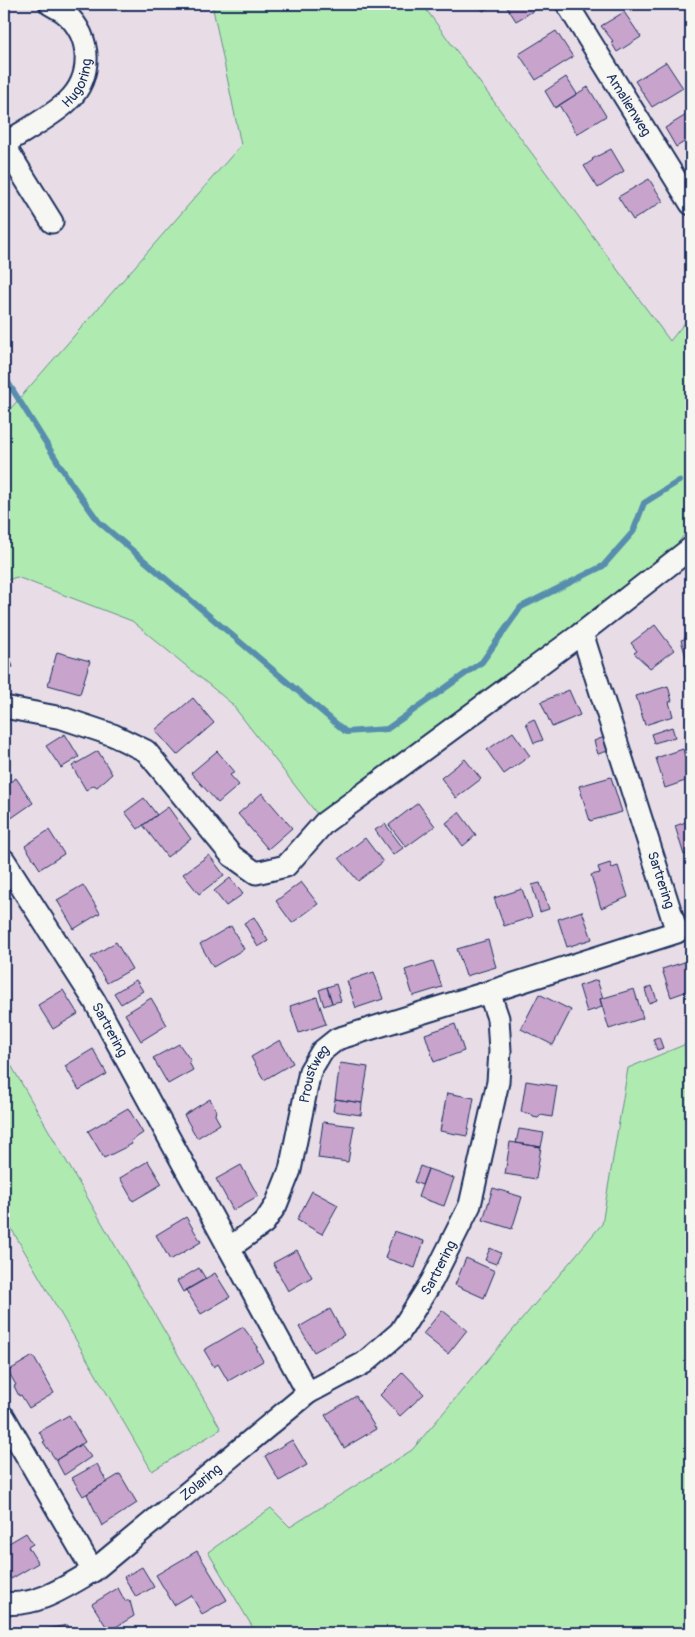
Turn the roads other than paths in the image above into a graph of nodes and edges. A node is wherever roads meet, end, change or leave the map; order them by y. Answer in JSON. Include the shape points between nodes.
{"nodes":[{"id":1,"x":50,"y":4,"type":"edge"},
{"id":2,"x":568,"y":4,"type":"edge"},
{"id":3,"x":4,"y":145,"type":"edge"},
{"id":4,"x":691,"y":204,"type":"edge"},
{"id":5,"x":52,"y":222,"type":"dead end"},
{"id":6,"x":691,"y":548,"type":"edge"},
{"id":7,"x":582,"y":633,"type":"junction"},
{"id":8,"x":4,"y":707,"type":"edge"},
{"id":9,"x":4,"y":860,"type":"edge"},
{"id":10,"x":489,"y":992,"type":"junction"},
{"id":11,"x":229,"y":1248,"type":"junction"},
{"id":12,"x":308,"y":1393,"type":"junction"},
{"id":13,"x":4,"y":1417,"type":"edge"},
{"id":14,"x":93,"y":1572,"type":"junction"},
{"id":15,"x":4,"y":1604,"type":"edge"}],
"edges":[{"from":1,"to":3,"type":"street","name":"Hugoring","via":[[66,14],[79,29],[87,64],[81,84],[68,101]]},
{"from":2,"to":4,"type":"street","name":"Amalienweg"},
{"from":3,"to":5,"type":"street"},
{"from":6,"to":7,"type":"street"},
{"from":7,"to":8,"type":"street","via":[[324,823],[286,866],[256,873],[232,856],[146,751],[113,735],[70,721]]},
{"from":7,"to":10,"type":"street","name":"Sartrering","via":[[677,932]]},
{"from":9,"to":11,"type":"street","name":"Sartrering","via":[[94,1000]]},
{"from":10,"to":11,"type":"street","name":"Proustweg","via":[[337,1039],[322,1051],[310,1070],[290,1170],[276,1205],[264,1223]]},
{"from":10,"to":12,"type":"street","name":"Sartrering","via":[[498,1018],[498,1082],[470,1205],[432,1281],[400,1332],[364,1363]]},
{"from":11,"to":12,"type":"street","name":"Sartrering"},
{"from":12,"to":14,"type":"street","name":"Zolaring"},
{"from":13,"to":14,"type":"street"},
{"from":14,"to":15,"type":"street","name":"Zolaring","via":[[28,1604]]}]}
